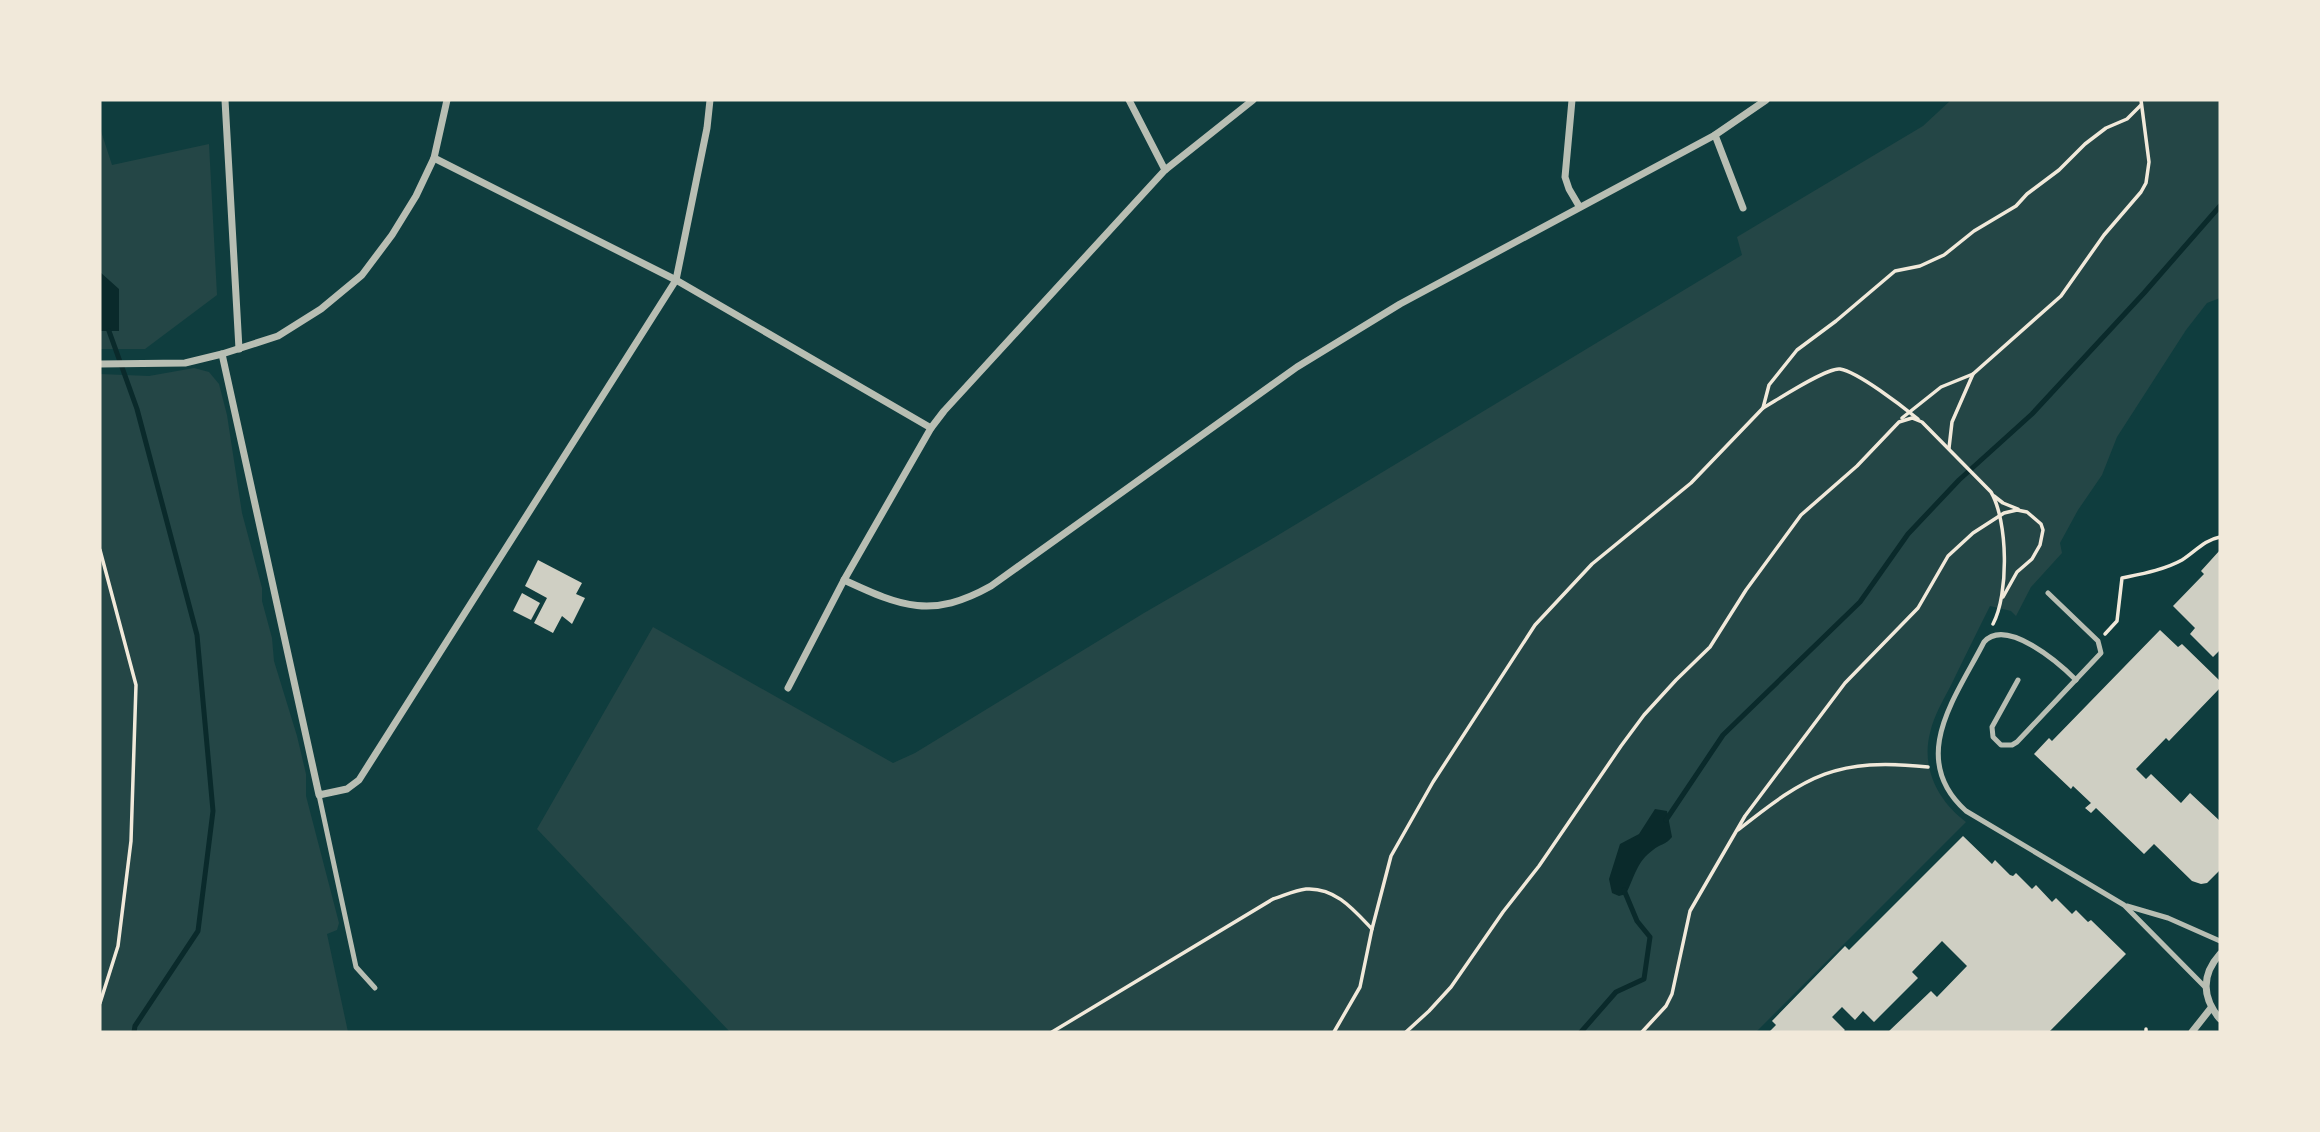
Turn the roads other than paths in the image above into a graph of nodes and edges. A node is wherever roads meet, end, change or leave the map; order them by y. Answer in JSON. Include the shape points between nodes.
{"nodes":[{"id":1,"x":225,"y":100,"type":"edge"},
{"id":2,"x":447,"y":100,"type":"edge"},
{"id":3,"x":710,"y":100,"type":"edge"},
{"id":4,"x":1129,"y":100,"type":"edge"},
{"id":5,"x":1253,"y":100,"type":"edge"},
{"id":6,"x":1572,"y":100,"type":"edge"},
{"id":7,"x":1766,"y":100,"type":"edge"},
{"id":8,"x":1715,"y":135,"type":"junction"},
{"id":9,"x":434,"y":158,"type":"junction"},
{"id":10,"x":1165,"y":170,"type":"junction"},
{"id":11,"x":1579,"y":206,"type":"junction"},
{"id":12,"x":1743,"y":208,"type":"dead end"},
{"id":13,"x":676,"y":279,"type":"junction"},
{"id":14,"x":239,"y":349,"type":"junction"},
{"id":15,"x":222,"y":354,"type":"junction"},
{"id":16,"x":100,"y":364,"type":"edge"},
{"id":17,"x":931,"y":428,"type":"junction"},
{"id":18,"x":844,"y":580,"type":"junction"},
{"id":19,"x":2048,"y":593,"type":"dead end"},
{"id":20,"x":2018,"y":680,"type":"dead end"},
{"id":21,"x":2077,"y":680,"type":"junction"},
{"id":22,"x":788,"y":688,"type":"dead end"},
{"id":23,"x":319,"y":795,"type":"junction"},
{"id":24,"x":2124,"y":905,"type":"junction"},
{"id":25,"x":2220,"y":941,"type":"edge"},
{"id":26,"x":2220,"y":954,"type":"edge"},
{"id":27,"x":2205,"y":987,"type":"junction"},
{"id":28,"x":375,"y":988,"type":"dead end"},
{"id":29,"x":2211,"y":1008,"type":"junction"},
{"id":30,"x":2220,"y":1019,"type":"edge"},
{"id":31,"x":2192,"y":1032,"type":"edge"}],
"edges":[{"from":1,"to":14,"type":"street"},
{"from":2,"to":9,"type":"street"},
{"from":3,"to":13,"type":"street"},
{"from":4,"to":10,"type":"street"},
{"from":5,"to":10,"type":"street"},
{"from":6,"to":11,"type":"street","via":[[1565,177]]},
{"from":7,"to":8,"type":"street"},
{"from":8,"to":11,"type":"street"},
{"from":8,"to":12,"type":"street"},
{"from":9,"to":13,"type":"street"},
{"from":9,"to":14,"type":"street","via":[[392,235],[362,275],[278,336]]},
{"from":10,"to":17,"type":"street"},
{"from":11,"to":18,"type":"street","via":[[1400,304],[1297,367],[972,596],[949,605],[907,605]]},
{"from":13,"to":17,"type":"street"},
{"from":13,"to":23,"type":"street","via":[[359,780],[347,789]]},
{"from":14,"to":15,"type":"street"},
{"from":15,"to":16,"type":"street","via":[[185,363]]},
{"from":15,"to":23,"type":"street"},
{"from":17,"to":18,"type":"street"},
{"from":18,"to":22,"type":"street"},
{"from":19,"to":21,"type":"lane","via":[[2102,648]]},
{"from":20,"to":21,"type":"lane","via":[[1992,727],[1993,737],[2001,745],[2017,742]]},
{"from":21,"to":24,"type":"lane","via":[[2057,661],[2011,635],[1994,634],[1984,642],[1945,717],[1938,768],[1948,791],[1966,811]]},
{"from":23,"to":28,"type":"lane","via":[[356,967]]},
{"from":24,"to":25,"type":"lane"},
{"from":24,"to":27,"type":"lane"},
{"from":26,"to":27,"type":"street","via":[[2207,974]]},
{"from":27,"to":29,"type":"street"},
{"from":29,"to":30,"type":"street"},
{"from":29,"to":31,"type":"street"}]}
